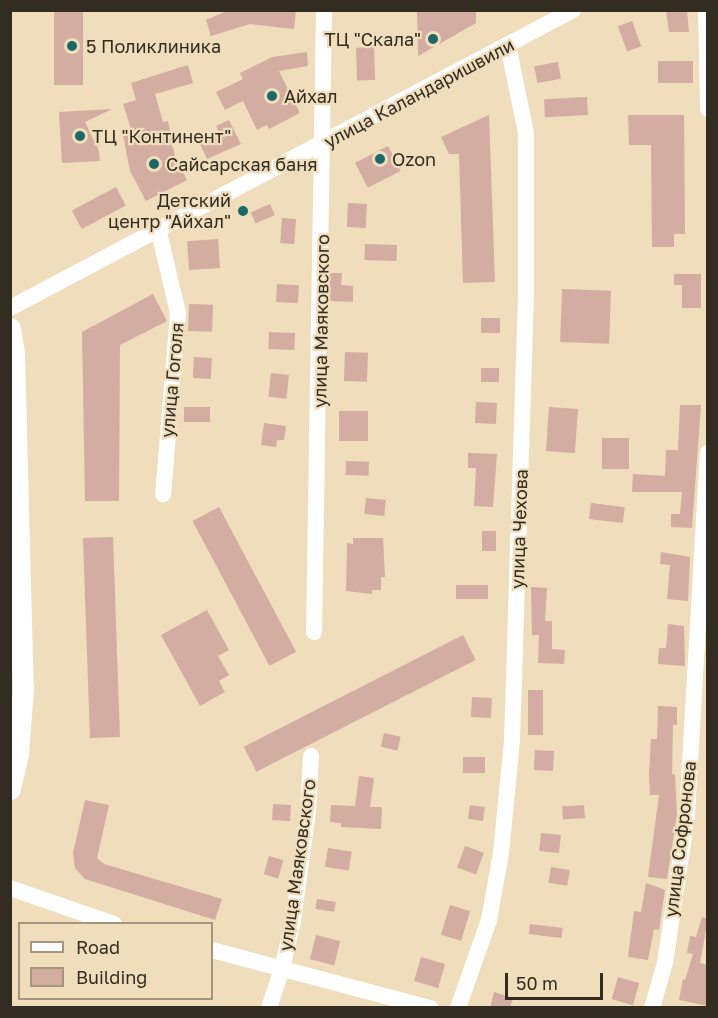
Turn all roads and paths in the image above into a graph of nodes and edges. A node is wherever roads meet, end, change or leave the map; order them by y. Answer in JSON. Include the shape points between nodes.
{"nodes":[{"id":1,"x":324,"y":10,"type":"edge"},
{"id":2,"x":573,"y":10,"type":"edge"},
{"id":3,"x":706,"y":10,"type":"edge"},
{"id":4,"x":508,"y":45,"type":"junction"},
{"id":5,"x":708,"y":109,"type":"edge"},
{"id":6,"x":324,"y":145,"type":"junction"},
{"id":7,"x":159,"y":232,"type":"junction"},
{"id":8,"x":10,"y":309,"type":"edge"},
{"id":9,"x":10,"y":328,"type":"edge"},
{"id":10,"x":708,"y":453,"type":"edge"},
{"id":11,"x":163,"y":494,"type":"dead end"},
{"id":12,"x":315,"y":632,"type":"dead end"},
{"id":13,"x":311,"y":756,"type":"dead end"},
{"id":14,"x":10,"y":789,"type":"edge"},
{"id":15,"x":10,"y":888,"type":"edge"},
{"id":16,"x":108,"y":922,"type":"edge"},
{"id":17,"x":213,"y":950,"type":"edge"},
{"id":18,"x":282,"y":969,"type":"junction"},
{"id":19,"x":269,"y":1008,"type":"edge"},
{"id":20,"x":430,"y":1008,"type":"edge"},
{"id":21,"x":458,"y":1008,"type":"edge"},
{"id":22,"x":652,"y":1008,"type":"edge"}],
"edges":[{"from":1,"to":6,"type":"street","name":"улица Маяковского"},
{"from":2,"to":4,"type":"street","name":"улица Каландаришвили"},
{"from":3,"to":5,"type":"street"},
{"from":4,"to":6,"type":"street","name":"улица Каландаришвили"},
{"from":4,"to":21,"type":"street","name":"улица Чехова","via":[[526,133],[526,296],[512,740],[501,853],[489,920]]},
{"from":6,"to":7,"type":"street","name":"улица Каландаришвили"},
{"from":6,"to":12,"type":"street","name":"улица Маяковского"},
{"from":7,"to":8,"type":"street","name":"улица Каландаришвили"},
{"from":7,"to":11,"type":"street","name":"улица Гоголя","via":[[178,313]]},
{"from":9,"to":14,"type":"main road","via":[[14,354],[23,688],[18,754]]},
{"from":10,"to":22,"type":"street","name":"улица Софронова","via":[[687,815],[665,963]]},
{"from":13,"to":18,"type":"street","name":"улица Маяковского","via":[[308,812],[293,921]]},
{"from":15,"to":16,"type":"street"},
{"from":17,"to":18,"type":"street"},
{"from":18,"to":19,"type":"street","name":"улица Маяковского"},
{"from":18,"to":20,"type":"street"}]}
